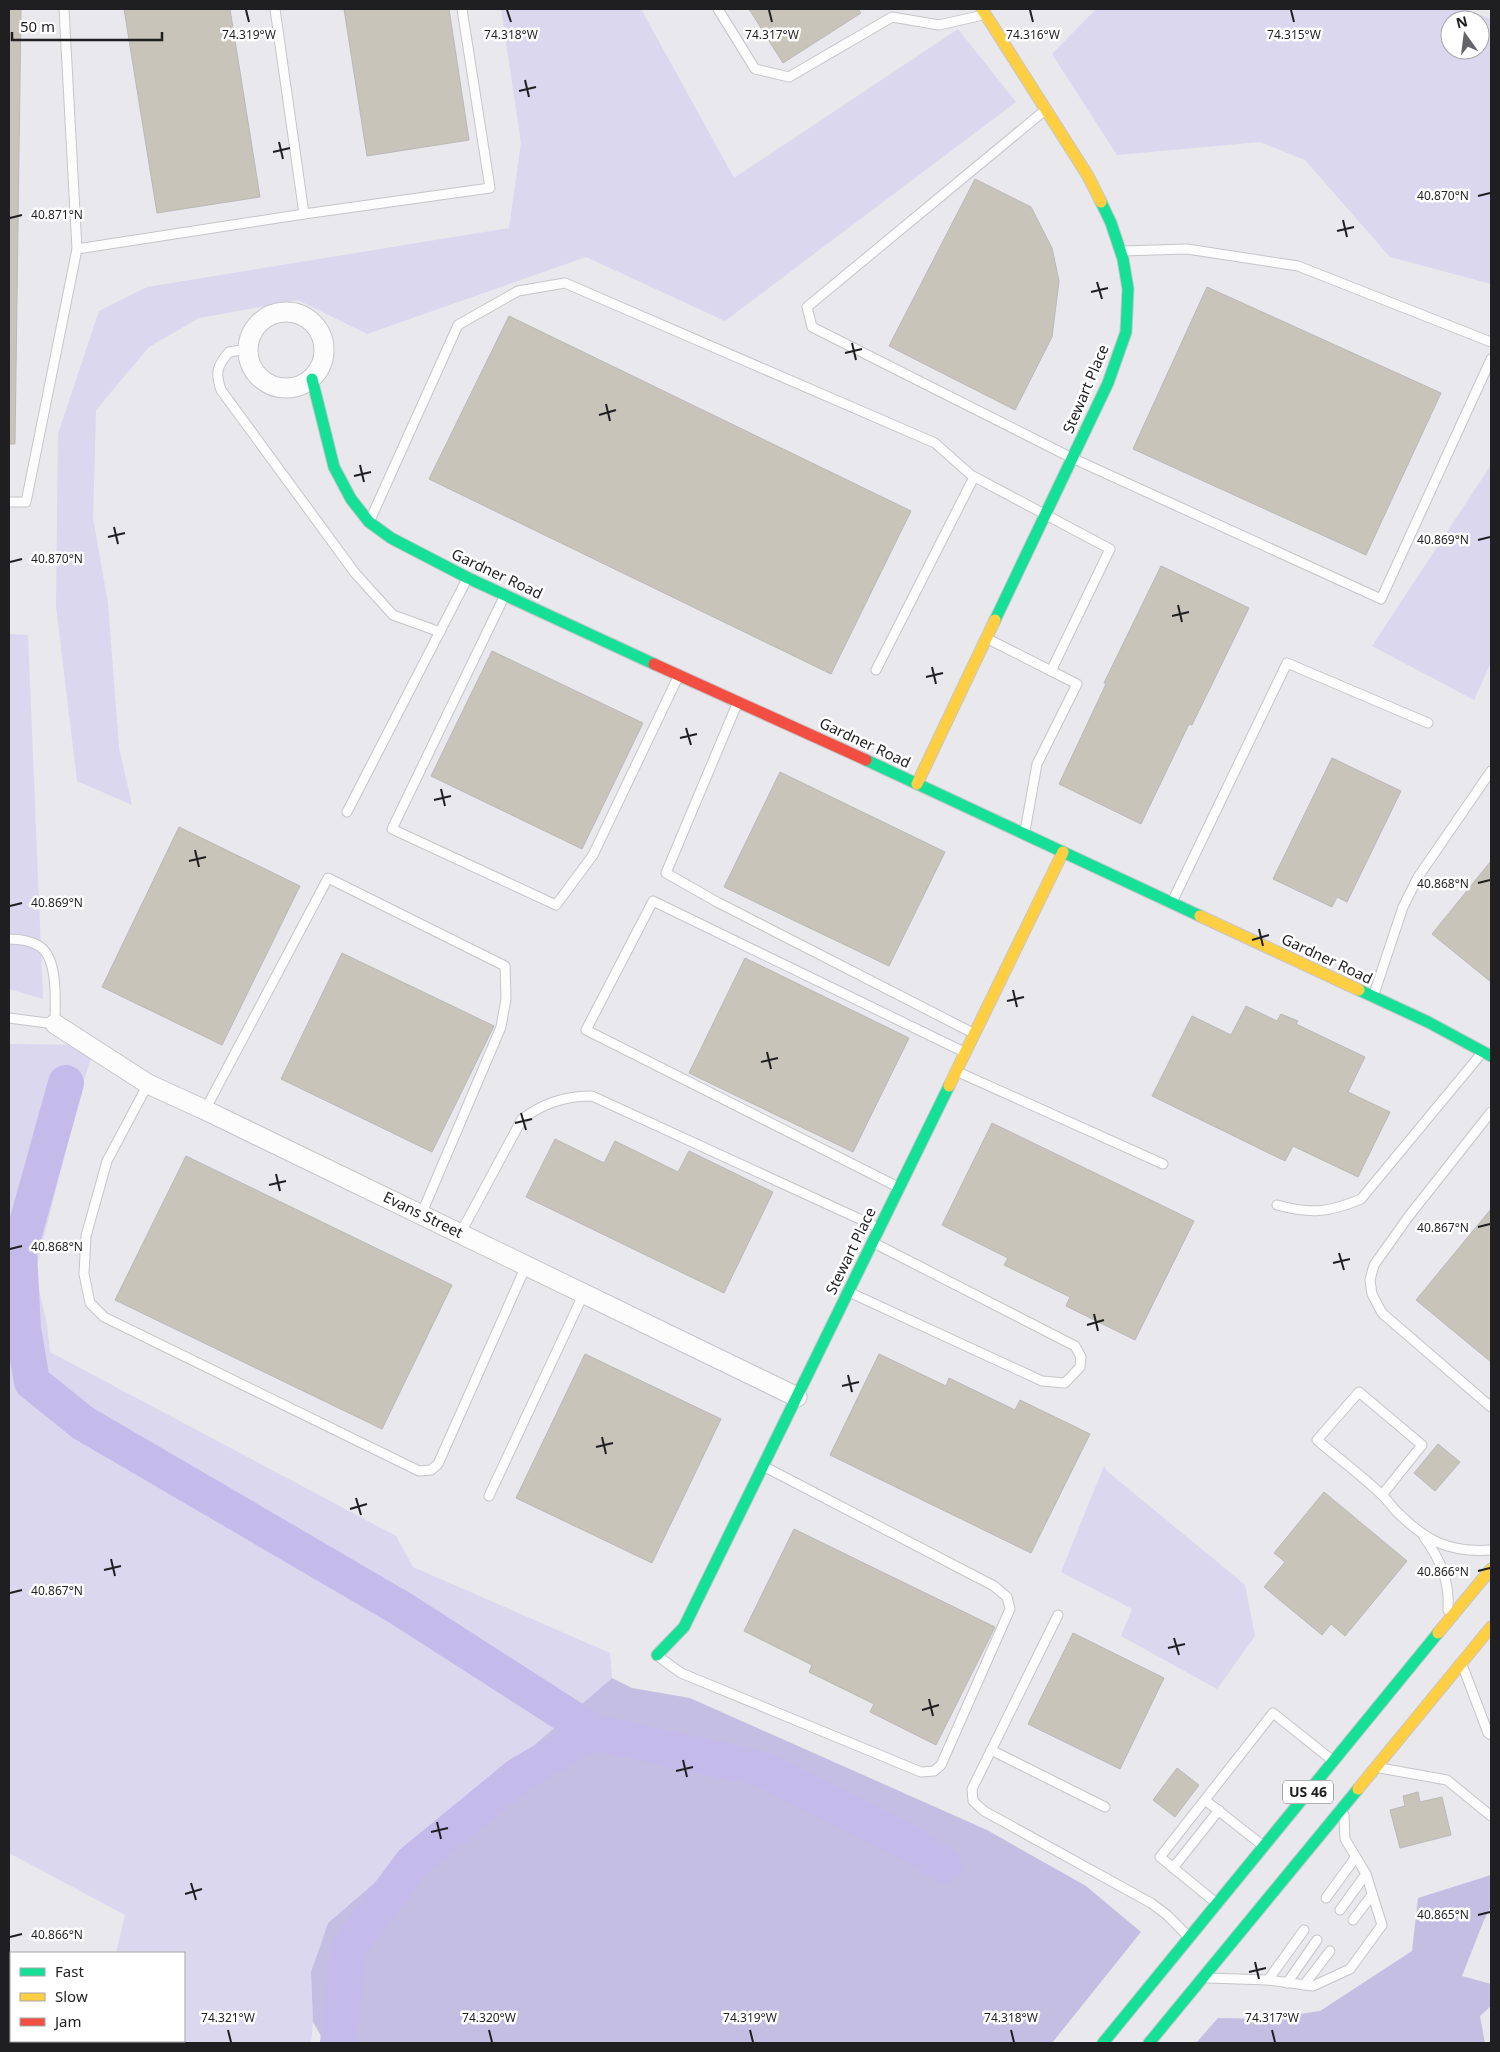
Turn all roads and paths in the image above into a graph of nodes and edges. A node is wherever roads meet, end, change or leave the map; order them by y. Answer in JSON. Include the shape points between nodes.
{"nodes":[{"id":1,"x":64,"y":9,"type":"edge"},
{"id":2,"x":275,"y":9,"type":"edge"},
{"id":3,"x":462,"y":9,"type":"edge"},
{"id":4,"x":718,"y":9,"type":"edge"},
{"id":5,"x":987,"y":11,"type":"edge"},
{"id":6,"x":889,"y":13,"type":"edge"},
{"id":7,"x":1046,"y":110,"type":"junction"},
{"id":8,"x":304,"y":214,"type":"junction"},
{"id":9,"x":77,"y":248,"type":"junction"},
{"id":10,"x":1120,"y":251,"type":"junction"},
{"id":11,"x":1491,"y":342,"type":"edge"},
{"id":12,"x":248,"y":349,"type":"junction"},
{"id":13,"x":1491,"y":359,"type":"edge"},
{"id":14,"x":312,"y":379,"type":"junction"},
{"id":15,"x":1072,"y":458,"type":"junction"},
{"id":16,"x":974,"y":477,"type":"junction"},
{"id":17,"x":9,"y":502,"type":"edge"},
{"id":18,"x":1045,"y":514,"type":"junction"},
{"id":19,"x":369,"y":522,"type":"junction"},
{"id":20,"x":468,"y":578,"type":"junction"},
{"id":21,"x":505,"y":595,"type":"junction"},
{"id":22,"x":440,"y":632,"type":"junction"},
{"id":23,"x":986,"y":638,"type":"junction"},
{"id":24,"x":876,"y":670,"type":"dead end"},
{"id":25,"x":1051,"y":671,"type":"junction"},
{"id":26,"x":679,"y":674,"type":"junction"},
{"id":27,"x":738,"y":702,"type":"junction"},
{"id":28,"x":1428,"y":722,"type":"dead end"},
{"id":29,"x":1491,"y":771,"type":"edge"},
{"id":30,"x":917,"y":784,"type":"junction"},
{"id":31,"x":348,"y":812,"type":"dead end"},
{"id":32,"x":1025,"y":834,"type":"junction"},
{"id":33,"x":1063,"y":852,"type":"junction"},
{"id":34,"x":1172,"y":903,"type":"junction"},
{"id":35,"x":9,"y":939,"type":"edge"},
{"id":36,"x":1373,"y":997,"type":"junction"},
{"id":37,"x":9,"y":1018,"type":"edge"},
{"id":38,"x":55,"y":1024,"type":"junction"},
{"id":39,"x":974,"y":1034,"type":"junction"},
{"id":40,"x":965,"y":1053,"type":"junction"},
{"id":41,"x":1487,"y":1054,"type":"edge"},
{"id":42,"x":956,"y":1071,"type":"junction"},
{"id":43,"x":148,"y":1084,"type":"junction"},
{"id":44,"x":205,"y":1110,"type":"junction"},
{"id":45,"x":1491,"y":1112,"type":"edge"},
{"id":46,"x":1163,"y":1164,"type":"dead end"},
{"id":47,"x":899,"y":1187,"type":"junction"},
{"id":48,"x":1277,"y":1205,"type":"dead end"},
{"id":49,"x":421,"y":1215,"type":"junction"},
{"id":50,"x":879,"y":1228,"type":"junction"},
{"id":51,"x":460,"y":1234,"type":"junction"},
{"id":52,"x":872,"y":1242,"type":"junction"},
{"id":53,"x":526,"y":1266,"type":"junction"},
{"id":54,"x":848,"y":1292,"type":"junction"},
{"id":55,"x":584,"y":1294,"type":"junction"},
{"id":56,"x":797,"y":1397,"type":"junction"},
{"id":57,"x":1491,"y":1407,"type":"edge"},
{"id":58,"x":763,"y":1466,"type":"junction"},
{"id":59,"x":1382,"y":1495,"type":"junction"},
{"id":60,"x":490,"y":1496,"type":"dead end"},
{"id":61,"x":1421,"y":1532,"type":"junction"},
{"id":62,"x":1491,"y":1550,"type":"edge"},
{"id":63,"x":1491,"y":1568,"type":"edge"},
{"id":64,"x":1058,"y":1615,"type":"dead end"},
{"id":65,"x":1448,"y":1622,"type":"junction"},
{"id":66,"x":1491,"y":1627,"type":"edge"},
{"id":67,"x":657,"y":1655,"type":"joint"},
{"id":68,"x":1461,"y":1664,"type":"junction"},
{"id":69,"x":1491,"y":1736,"type":"edge"},
{"id":70,"x":991,"y":1750,"type":"junction"},
{"id":71,"x":1334,"y":1762,"type":"junction"},
{"id":72,"x":1375,"y":1767,"type":"junction"},
{"id":73,"x":1205,"y":1800,"type":"junction"},
{"id":74,"x":1344,"y":1805,"type":"junction"},
{"id":75,"x":1105,"y":1807,"type":"dead end"},
{"id":76,"x":1219,"y":1810,"type":"junction"},
{"id":77,"x":1491,"y":1816,"type":"edge"},
{"id":78,"x":1264,"y":1846,"type":"junction"},
{"id":79,"x":1355,"y":1858,"type":"junction"},
{"id":80,"x":1173,"y":1868,"type":"junction"},
{"id":81,"x":1366,"y":1874,"type":"junction"},
{"id":82,"x":1372,"y":1895,"type":"junction"},
{"id":83,"x":1326,"y":1898,"type":"dead end"},
{"id":84,"x":1216,"y":1904,"type":"junction"},
{"id":85,"x":1340,"y":1910,"type":"dead end"},
{"id":86,"x":1353,"y":1920,"type":"dead end"},
{"id":87,"x":1304,"y":1930,"type":"dead end"},
{"id":88,"x":1189,"y":1936,"type":"junction"},
{"id":89,"x":1317,"y":1940,"type":"dead end"},
{"id":90,"x":1330,"y":1951,"type":"dead end"},
{"id":91,"x":1203,"y":1978,"type":"junction"},
{"id":92,"x":1268,"y":1980,"type":"junction"},
{"id":93,"x":1287,"y":1983,"type":"junction"},
{"id":94,"x":1304,"y":1985,"type":"junction"},
{"id":95,"x":1103,"y":2043,"type":"edge"},
{"id":96,"x":1149,"y":2043,"type":"edge"}],
"edges":[{"from":1,"to":9,"type":"lane"},
{"from":2,"to":8,"type":"lane"},
{"from":3,"to":8,"type":"lane","via":[[490,188]]},
{"from":4,"to":6,"type":"lane","via":[[755,69],[788,77]]},
{"from":5,"to":6,"type":"lane","via":[[938,25]]},
{"from":5,"to":7,"type":"main road","name":"Stewart Place"},
{"from":7,"to":10,"type":"main road","name":"Stewart Place","via":[[1088,176],[1111,222]]},
{"from":7,"to":15,"type":"lane","via":[[807,307],[812,327]]},
{"from":8,"to":9,"type":"lane"},
{"from":9,"to":17,"type":"lane","via":[[26,502]]},
{"from":10,"to":11,"type":"lane","via":[[1187,248],[1298,266]]},
{"from":10,"to":15,"type":"main road","name":"Stewart Place","via":[[1128,289],[1126,332],[1108,382]]},
{"from":12,"to":14,"type":"street","via":[[256,374],[268,384],[292,388]]},
{"from":12,"to":14,"type":"street","via":[[254,328],[263,319],[277,312],[301,314],[315,325],[324,341],[320,368]]},
{"from":12,"to":22,"type":"lane","via":[[229,352],[220,363],[217,377],[221,390],[355,573],[393,615]]},
{"from":13,"to":15,"type":"lane","via":[[1381,598]]},
{"from":14,"to":19,"type":"main road","name":"Gardner Road","via":[[334,466],[351,499]]},
{"from":15,"to":18,"type":"main road","name":"Stewart Place"},
{"from":16,"to":18,"type":"lane"},
{"from":16,"to":19,"type":"lane","via":[[935,443],[565,283],[518,291],[458,325]]},
{"from":16,"to":24,"type":"lane"},
{"from":18,"to":23,"type":"main road","name":"Stewart Place"},
{"from":18,"to":25,"type":"lane","via":[[1110,549]]},
{"from":19,"to":20,"type":"main road","name":"Gardner Road","via":[[391,538]]},
{"from":20,"to":21,"type":"main road","name":"Gardner Road"},
{"from":20,"to":22,"type":"lane"},
{"from":21,"to":26,"type":"main road","name":"Gardner Road"},
{"from":21,"to":26,"type":"lane","via":[[392,828],[556,905],[593,855]]},
{"from":22,"to":31,"type":"lane"},
{"from":23,"to":25,"type":"lane"},
{"from":23,"to":30,"type":"main road","name":"Stewart Place"},
{"from":25,"to":32,"type":"lane","via":[[1077,684],[1037,764]]},
{"from":26,"to":27,"type":"main road","name":"Gardner Road"},
{"from":27,"to":30,"type":"main road","name":"Gardner Road"},
{"from":27,"to":39,"type":"lane","via":[[666,873]]},
{"from":28,"to":34,"type":"lane","via":[[1287,663]]},
{"from":29,"to":36,"type":"lane","via":[[1418,878],[1403,906]]},
{"from":30,"to":32,"type":"main road","name":"Gardner Road"},
{"from":32,"to":33,"type":"main road","name":"Gardner Road"},
{"from":33,"to":34,"type":"main road","name":"Gardner Road"},
{"from":33,"to":39,"type":"main road","name":"Stewart Place"},
{"from":34,"to":36,"type":"main road","name":"Gardner Road"},
{"from":35,"to":38,"type":"lane","via":[[40,946],[50,961],[55,980]]},
{"from":36,"to":41,"type":"main road","name":"Gardner Road"},
{"from":37,"to":38,"type":"lane"},
{"from":38,"to":43,"type":"street","name":"Evans Street"},
{"from":39,"to":40,"type":"main road","name":"Stewart Place"},
{"from":40,"to":42,"type":"main road","name":"Stewart Place"},
{"from":40,"to":47,"type":"lane","via":[[653,901],[586,1030]]},
{"from":41,"to":48,"type":"lane","via":[[1361,1199],[1322,1211],[1301,1211]]},
{"from":42,"to":46,"type":"lane"},
{"from":42,"to":47,"type":"main road","name":"Stewart Place"},
{"from":43,"to":44,"type":"street","name":"Evans Street"},
{"from":43,"to":53,"type":"lane","via":[[107,1160],[86,1236],[84,1274],[90,1303],[104,1317],[419,1471],[431,1470],[438,1464]]},
{"from":44,"to":49,"type":"street","name":"Evans Street"},
{"from":44,"to":49,"type":"lane","via":[[328,878],[505,966],[506,999],[500,1027]]},
{"from":45,"to":57,"type":"lane","via":[[1409,1216],[1374,1265],[1370,1280],[1372,1294],[1382,1313]]},
{"from":47,"to":50,"type":"main road","name":"Stewart Place"},
{"from":49,"to":51,"type":"street","name":"Evans Street"},
{"from":50,"to":51,"type":"lane","via":[[592,1096],[584,1096],[539,1107],[522,1119]]},
{"from":50,"to":52,"type":"main road","name":"Stewart Place"},
{"from":51,"to":53,"type":"street","name":"Evans Street"},
{"from":52,"to":54,"type":"main road","name":"Stewart Place"},
{"from":52,"to":54,"type":"lane","via":[[1074,1346],[1081,1357],[1080,1367],[1065,1383],[1042,1381]]},
{"from":53,"to":55,"type":"street","name":"Evans Street"},
{"from":54,"to":56,"type":"main road","name":"Stewart Place"},
{"from":55,"to":56,"type":"street","name":"Evans Street"},
{"from":55,"to":60,"type":"lane"},
{"from":56,"to":58,"type":"main road","name":"Stewart Place"},
{"from":58,"to":67,"type":"main road","name":"Stewart Place","via":[[684,1627]]},
{"from":58,"to":67,"type":"lane","via":[[994,1586],[1007,1596],[1010,1609],[941,1765],[934,1771],[921,1772],[681,1673]]},
{"from":59,"to":59,"type":"lane","via":[[1317,1440],[1359,1392],[1422,1446]]},
{"from":59,"to":61,"type":"lane"},
{"from":61,"to":62,"type":"lane","via":[[1441,1545],[1470,1552]]},
{"from":61,"to":65,"type":"lane","via":[[1441,1562],[1449,1600]]},
{"from":63,"to":65,"type":"main road","number":"US 46"},
{"from":64,"to":70,"type":"lane"},
{"from":65,"to":71,"type":"main road","number":"US 46"},
{"from":66,"to":68,"type":"main road","number":"US 46"},
{"from":68,"to":69,"type":"lane"},
{"from":68,"to":72,"type":"main road","number":"US 46"},
{"from":70,"to":75,"type":"lane"},
{"from":70,"to":88,"type":"lane","via":[[972,1790],[973,1801],[979,1808],[1151,1903]]},
{"from":71,"to":73,"type":"lane","via":[[1272,1713]]},
{"from":71,"to":78,"type":"main road","number":"US 46"},
{"from":72,"to":74,"type":"main road","number":"US 46"},
{"from":72,"to":77,"type":"lane","via":[[1447,1780]]},
{"from":73,"to":76,"type":"lane"},
{"from":73,"to":80,"type":"lane","via":[[1160,1857]]},
{"from":74,"to":79,"type":"lane","via":[[1345,1839]]},
{"from":74,"to":91,"type":"main road","number":"US 46"},
{"from":76,"to":78,"type":"lane"},
{"from":76,"to":80,"type":"lane"},
{"from":78,"to":84,"type":"main road","number":"US 46"},
{"from":79,"to":81,"type":"lane"},
{"from":79,"to":83,"type":"lane"},
{"from":80,"to":84,"type":"lane"},
{"from":81,"to":82,"type":"lane"},
{"from":81,"to":85,"type":"lane"},
{"from":82,"to":86,"type":"lane"},
{"from":82,"to":94,"type":"lane","via":[[1382,1925],[1350,1969],[1313,1986]]},
{"from":84,"to":88,"type":"main road","number":"US 46"},
{"from":87,"to":92,"type":"lane"},
{"from":88,"to":95,"type":"main road","number":"US 46"},
{"from":89,"to":93,"type":"lane"},
{"from":90,"to":94,"type":"lane"},
{"from":91,"to":92,"type":"lane"},
{"from":91,"to":96,"type":"main road","number":"US 46"},
{"from":92,"to":93,"type":"lane"},
{"from":93,"to":94,"type":"lane"}]}
